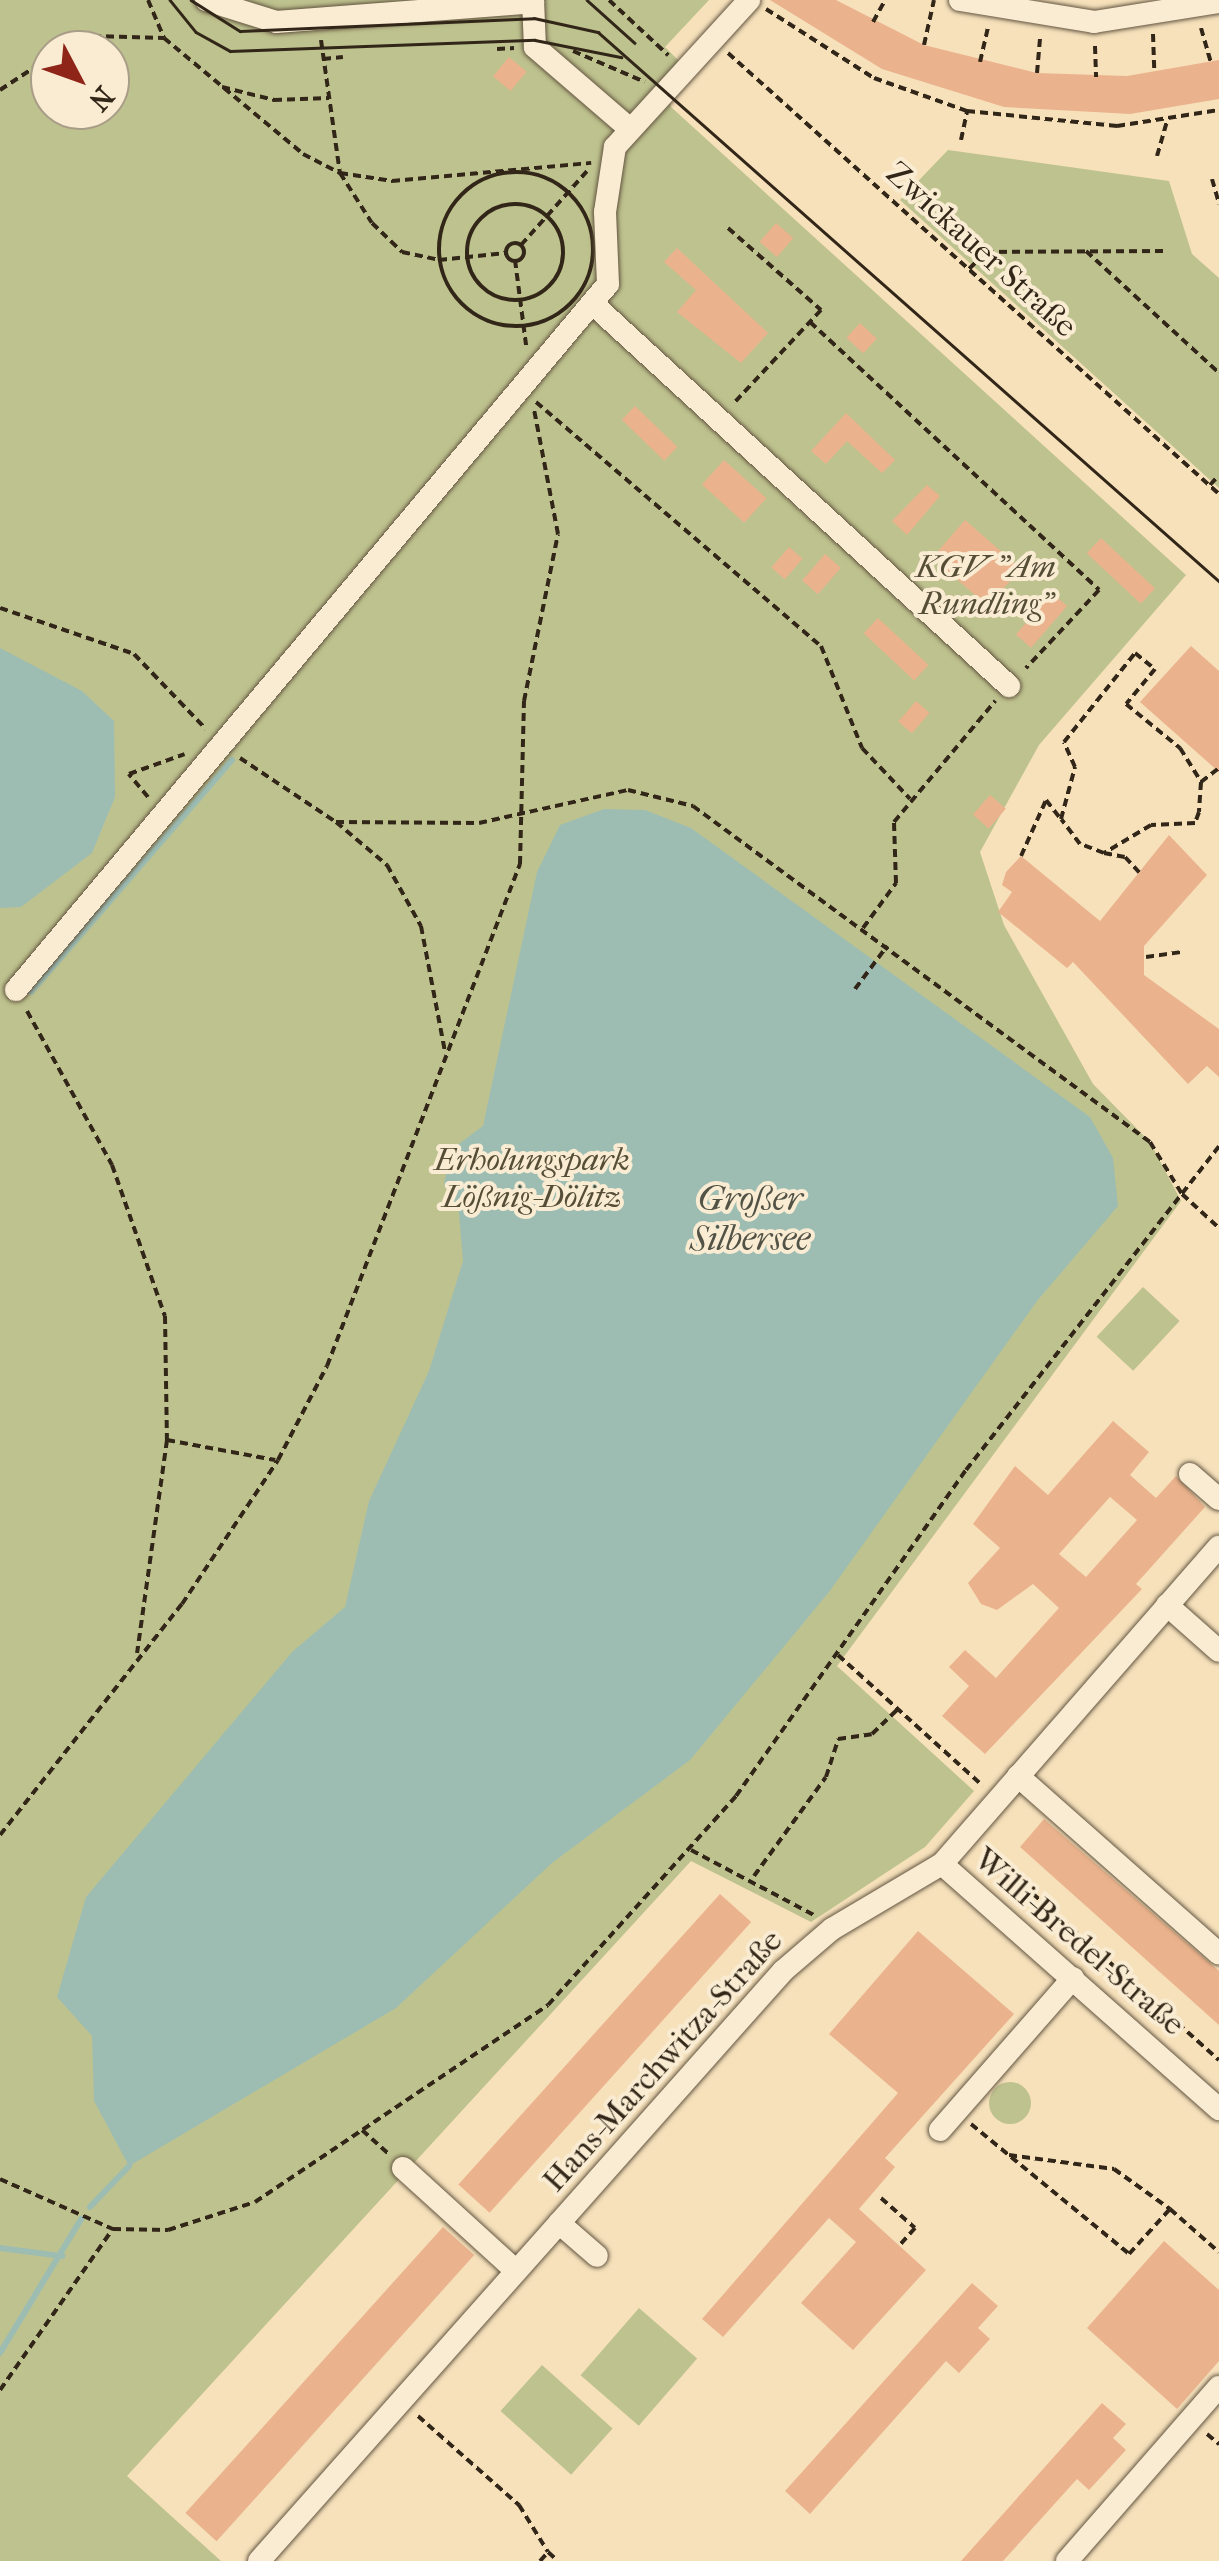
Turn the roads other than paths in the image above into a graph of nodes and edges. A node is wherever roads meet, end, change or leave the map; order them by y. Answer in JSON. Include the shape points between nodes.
{"nodes":[{"id":1,"x":206,"y":0,"type":"edge"},
{"id":2,"x":752,"y":0,"type":"edge"},
{"id":3,"x":960,"y":0,"type":"edge"},
{"id":4,"x":533,"y":1,"type":"edge"},
{"id":5,"x":1219,"y":2,"type":"edge"},
{"id":6,"x":630,"y":128,"type":"junction"},
{"id":7,"x":594,"y":304,"type":"junction"},
{"id":8,"x":1009,"y":686,"type":"dead end"},
{"id":9,"x":16,"y":990,"type":"road end"},
{"id":10,"x":1190,"y":1474,"type":"dead end"},
{"id":11,"x":1219,"y":1500,"type":"edge"},
{"id":12,"x":1219,"y":1547,"type":"edge"},
{"id":13,"x":1167,"y":1605,"type":"junction"},
{"id":14,"x":1219,"y":1651,"type":"edge"},
{"id":15,"x":1018,"y":1776,"type":"junction"},
{"id":16,"x":942,"y":1864,"type":"junction"},
{"id":17,"x":1219,"y":1954,"type":"edge"},
{"id":18,"x":1072,"y":1978,"type":"junction"},
{"id":19,"x":1219,"y":2109,"type":"edge"},
{"id":20,"x":948,"y":2121,"type":"road end"},
{"id":21,"x":403,"y":2168,"type":"road end"},
{"id":22,"x":558,"y":2224,"type":"junction"},
{"id":23,"x":597,"y":2256,"type":"dead end"},
{"id":24,"x":516,"y":2271,"type":"junction"},
{"id":25,"x":1219,"y":2387,"type":"edge"},
{"id":26,"x":259,"y":2561,"type":"edge"},
{"id":27,"x":1067,"y":2561,"type":"edge"}],
"edges":[{"from":1,"to":4,"type":"street","via":[[241,18],[320,20]]},
{"from":2,"to":6,"type":"street"},
{"from":3,"to":5,"type":"street","via":[[1042,19],[1094,22],[1152,18]]},
{"from":4,"to":6,"type":"street","via":[[535,46]]},
{"from":6,"to":7,"type":"street","via":[[606,176],[611,262]]},
{"from":7,"to":8,"type":"street"},
{"from":7,"to":9,"type":"street"},
{"from":10,"to":11,"type":"street"},
{"from":12,"to":13,"type":"street","name":"Hans-Marchwitza-Straße"},
{"from":13,"to":14,"type":"street"},
{"from":13,"to":15,"type":"street","name":"Hans-Marchwitza-Straße"},
{"from":15,"to":16,"type":"street","name":"Hans-Marchwitza-Straße"},
{"from":15,"to":17,"type":"street"},
{"from":16,"to":18,"type":"street","name":"Willi-Bredel-Straße"},
{"from":16,"to":22,"type":"street","name":"Hans-Marchwitza-Straße","via":[[832,1928],[783,1971]]},
{"from":18,"to":19,"type":"street","name":"Willi-Bredel-Straße"},
{"from":18,"to":20,"type":"street"},
{"from":21,"to":24,"type":"street"},
{"from":22,"to":23,"type":"street"},
{"from":22,"to":24,"type":"street","name":"Hans-Marchwitza-Straße"},
{"from":24,"to":26,"type":"street","name":"Hans-Marchwitza-Straße"},
{"from":25,"to":27,"type":"street"}]}
